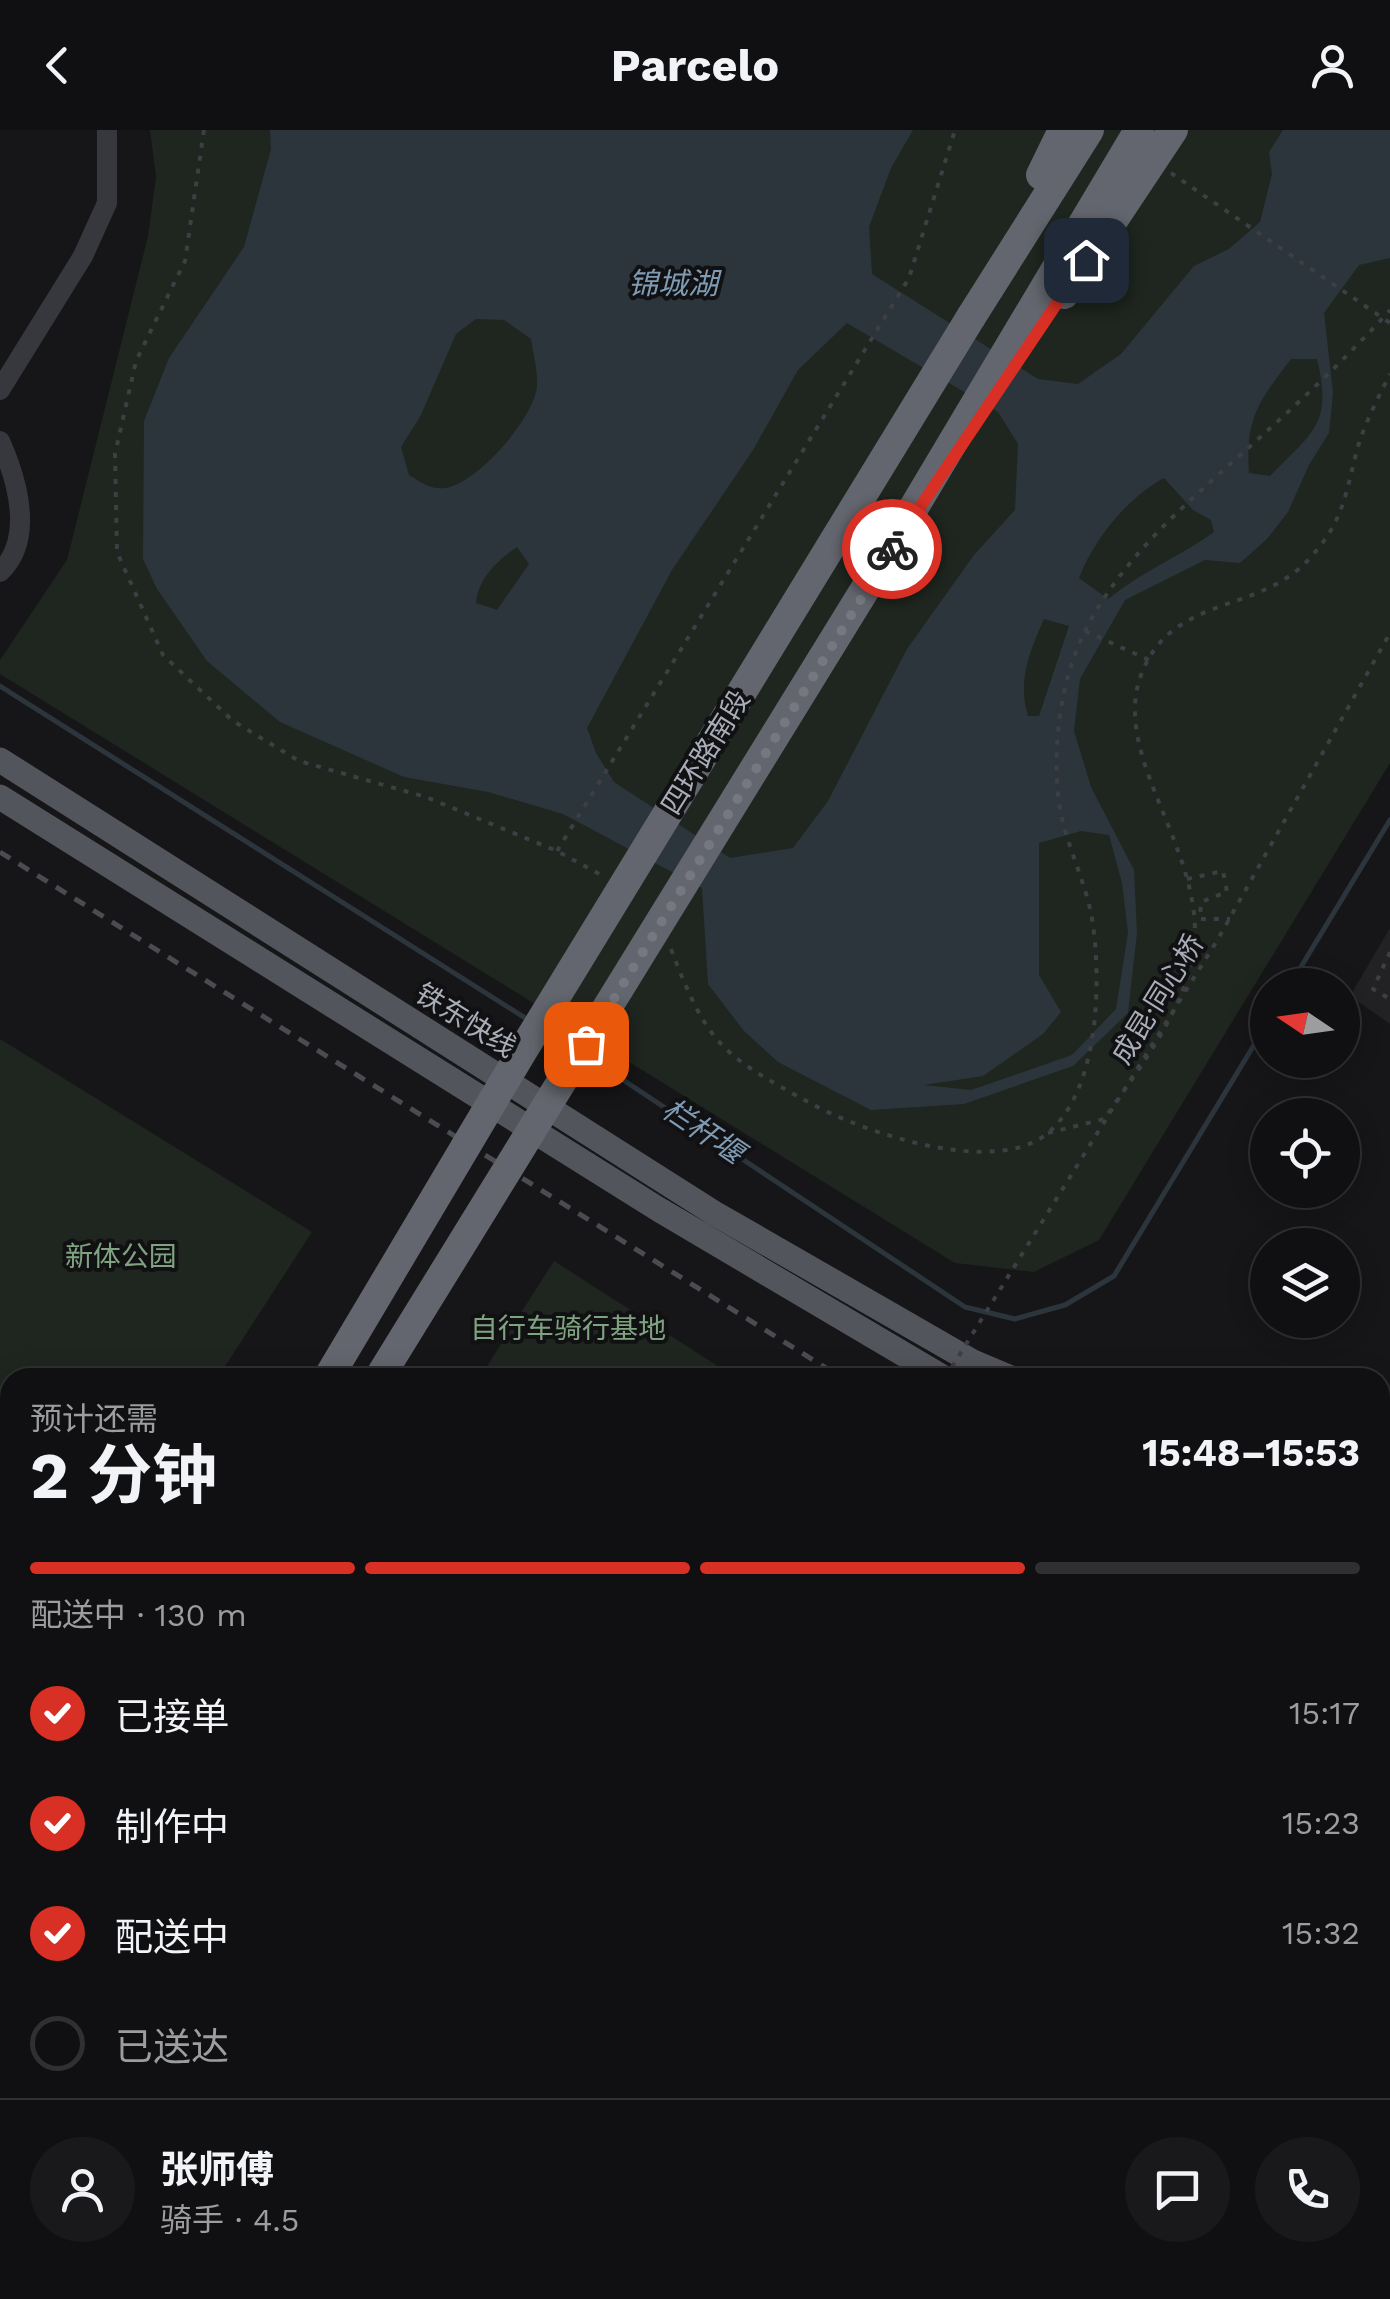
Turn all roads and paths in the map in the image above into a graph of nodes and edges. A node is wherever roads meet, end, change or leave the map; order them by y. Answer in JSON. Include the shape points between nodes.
{"nodes":[{"id":1,"x":107,"y":130,"type":"edge"},
{"id":2,"x":204,"y":130,"type":"edge"},
{"id":3,"x":955,"y":130,"type":"edge"},
{"id":4,"x":1063,"y":130,"type":"edge"},
{"id":5,"x":1089,"y":130,"type":"edge"},
{"id":6,"x":1140,"y":130,"type":"edge"},
{"id":7,"x":1172,"y":130,"type":"edge"},
{"id":8,"x":1227,"y":210,"type":"dead end"},
{"id":9,"x":1390,"y":310,"type":"edge"},
{"id":10,"x":971,"y":317,"type":"junction"},
{"id":11,"x":1383,"y":318,"type":"junction"},
{"id":12,"x":1390,"y":323,"type":"edge"},
{"id":13,"x":1390,"y":374,"type":"edge"},
{"id":14,"x":0,"y":390,"type":"edge"},
{"id":15,"x":0,"y":441,"type":"edge"},
{"id":16,"x":0,"y":572,"type":"edge"},
{"id":17,"x":864,"y":590,"type":"junction"},
{"id":18,"x":1085,"y":631,"type":"junction"},
{"id":19,"x":1390,"y":633,"type":"edge"},
{"id":20,"x":1149,"y":660,"type":"junction"},
{"id":21,"x":0,"y":760,"type":"edge"},
{"id":22,"x":0,"y":798,"type":"edge"},
{"id":23,"x":556,"y":851,"type":"junction"},
{"id":24,"x":608,"y":879,"type":"dead end"},
{"id":25,"x":1187,"y":879,"type":"junction"},
{"id":26,"x":1230,"y":919,"type":"junction"},
{"id":27,"x":670,"y":948,"type":"dead end"},
{"id":28,"x":1390,"y":952,"type":"edge"},
{"id":29,"x":1390,"y":999,"type":"edge"},
{"id":30,"x":1048,"y":1133,"type":"junction"},
{"id":31,"x":334,"y":1368,"type":"edge"},
{"id":32,"x":386,"y":1368,"type":"edge"},
{"id":33,"x":927,"y":1368,"type":"edge"},
{"id":34,"x":950,"y":1368,"type":"edge"},
{"id":35,"x":987,"y":1368,"type":"edge"}],
"edges":[{"from":1,"to":14,"type":"street","via":[[107,203],[83,256]]},
{"from":2,"to":23,"type":"path","via":[[185,261],[136,361],[115,454],[116,552],[163,655],[233,721],[300,762],[426,797]]},
{"from":3,"to":23,"type":"path","via":[[909,278]]},
{"from":4,"to":10,"type":"highway"},
{"from":5,"to":10,"type":"highway","name":"四环路南段"},
{"from":6,"to":17,"type":"highway","name":"四环路南段","bridge":true},
{"from":7,"to":17,"type":"highway","bridge":true},
{"from":8,"to":11,"type":"path"},
{"from":9,"to":11,"type":"path"},
{"from":10,"to":31,"type":"highway","name":"四环路南段","bridge":true},
{"from":11,"to":12,"type":"path"},
{"from":11,"to":18,"type":"path","via":[[1157,528]]},
{"from":13,"to":20,"type":"path","via":[[1355,456],[1339,521],[1308,560],[1285,582],[1202,612],[1163,636]]},
{"from":15,"to":16,"type":"street","via":[[20,518],[16,548]]},
{"from":17,"to":32,"type":"highway","name":"四环路南段","bridge":true},
{"from":18,"to":20,"type":"path"},
{"from":18,"to":30,"type":"path","via":[[1057,742],[1058,795],[1093,922],[1097,1018],[1084,1075]]},
{"from":19,"to":26,"type":"path","name":"成昆·同心桥","bridge":true},
{"from":20,"to":25,"type":"path","via":[[1132,706],[1134,736]]},
{"from":21,"to":35,"type":"main road","name":"铁东快线","via":[[714,1213]]},
{"from":22,"to":33,"type":"main road","via":[[658,1209]]},
{"from":23,"to":24,"type":"path"},
{"from":25,"to":26,"type":"path","via":[[1223,871],[1227,892],[1200,902],[1200,919]]},
{"from":25,"to":30,"type":"path","via":[[1194,946],[1187,981],[1155,1044],[1104,1119]]},
{"from":26,"to":34,"type":"path","name":"成昆·同心桥","bridge":true},
{"from":27,"to":30,"type":"path","via":[[712,1037],[742,1066],[842,1120],[967,1153],[1012,1148]]},
{"from":28,"to":29,"type":"path","via":[[1373,990]]}]}
